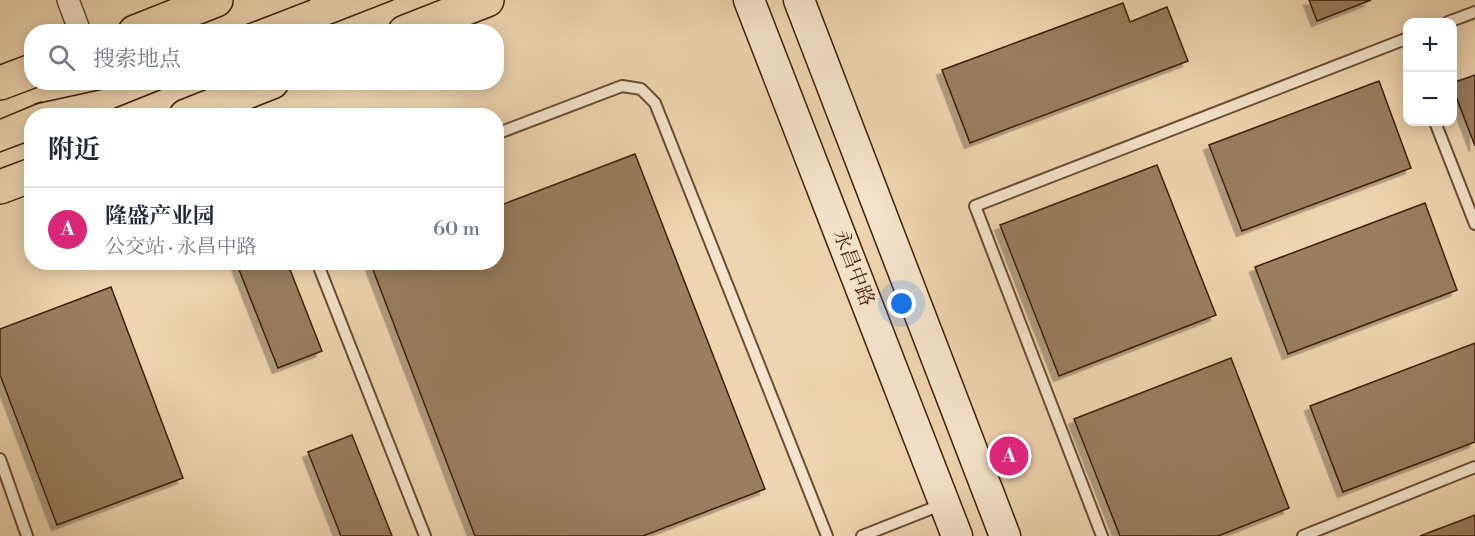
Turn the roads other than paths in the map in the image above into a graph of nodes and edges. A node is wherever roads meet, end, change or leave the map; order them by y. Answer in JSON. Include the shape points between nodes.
{"nodes":[{"id":1,"x":68,"y":0,"type":"edge"},
{"id":2,"x":216,"y":0,"type":"edge"},
{"id":3,"x":488,"y":0,"type":"edge"},
{"id":4,"x":749,"y":0,"type":"edge"},
{"id":5,"x":799,"y":0,"type":"edge"},
{"id":6,"x":1475,"y":12,"type":"edge"},
{"id":7,"x":1457,"y":19,"type":"edge"},
{"id":8,"x":77,"y":24,"type":"edge"},
{"id":9,"x":155,"y":24,"type":"edge"},
{"id":10,"x":426,"y":24,"type":"edge"},
{"id":11,"x":1403,"y":44,"type":"edge"},
{"id":12,"x":24,"y":74,"type":"edge"},
{"id":13,"x":0,"y":83,"type":"edge"},
{"id":14,"x":252,"y":90,"type":"edge"},
{"id":15,"x":206,"y":108,"type":"edge"},
{"id":16,"x":1437,"y":126,"type":"edge"},
{"id":17,"x":504,"y":131,"type":"edge"},
{"id":18,"x":24,"y":178,"type":"edge"},
{"id":19,"x":0,"y":187,"type":"edge"},
{"id":20,"x":1475,"y":224,"type":"edge"},
{"id":21,"x":320,"y":270,"type":"edge"},
{"id":22,"x":0,"y":459,"type":"edge"},
{"id":23,"x":1475,"y":467,"type":"edge"},
{"id":24,"x":945,"y":503,"type":"junction"},
{"id":25,"x":27,"y":536,"type":"edge"},
{"id":26,"x":425,"y":536,"type":"edge"},
{"id":27,"x":827,"y":536,"type":"edge"},
{"id":28,"x":862,"y":536,"type":"edge"},
{"id":29,"x":957,"y":536,"type":"edge"},
{"id":30,"x":1005,"y":536,"type":"edge"},
{"id":31,"x":1102,"y":536,"type":"edge"},
{"id":32,"x":1303,"y":536,"type":"edge"}],
"edges":[{"from":1,"to":8,"type":"street"},
{"from":2,"to":9,"type":"main road"},
{"from":3,"to":10,"type":"main road"},
{"from":4,"to":24,"type":"street","name":"永昌中路"},
{"from":5,"to":30,"type":"street"},
{"from":6,"to":7,"type":"lane"},
{"from":11,"to":31,"type":"lane","via":[[975,206]]},
{"from":12,"to":13,"type":"main road"},
{"from":14,"to":15,"type":"main road"},
{"from":16,"to":20,"type":"lane"},
{"from":17,"to":27,"type":"lane","via":[[622,86],[641,89],[655,103]]},
{"from":18,"to":19,"type":"main road"},
{"from":21,"to":26,"type":"lane"},
{"from":22,"to":25,"type":"lane"},
{"from":23,"to":32,"type":"lane"},
{"from":24,"to":28,"type":"lane"},
{"from":24,"to":29,"type":"street","name":"永昌中路"}]}
